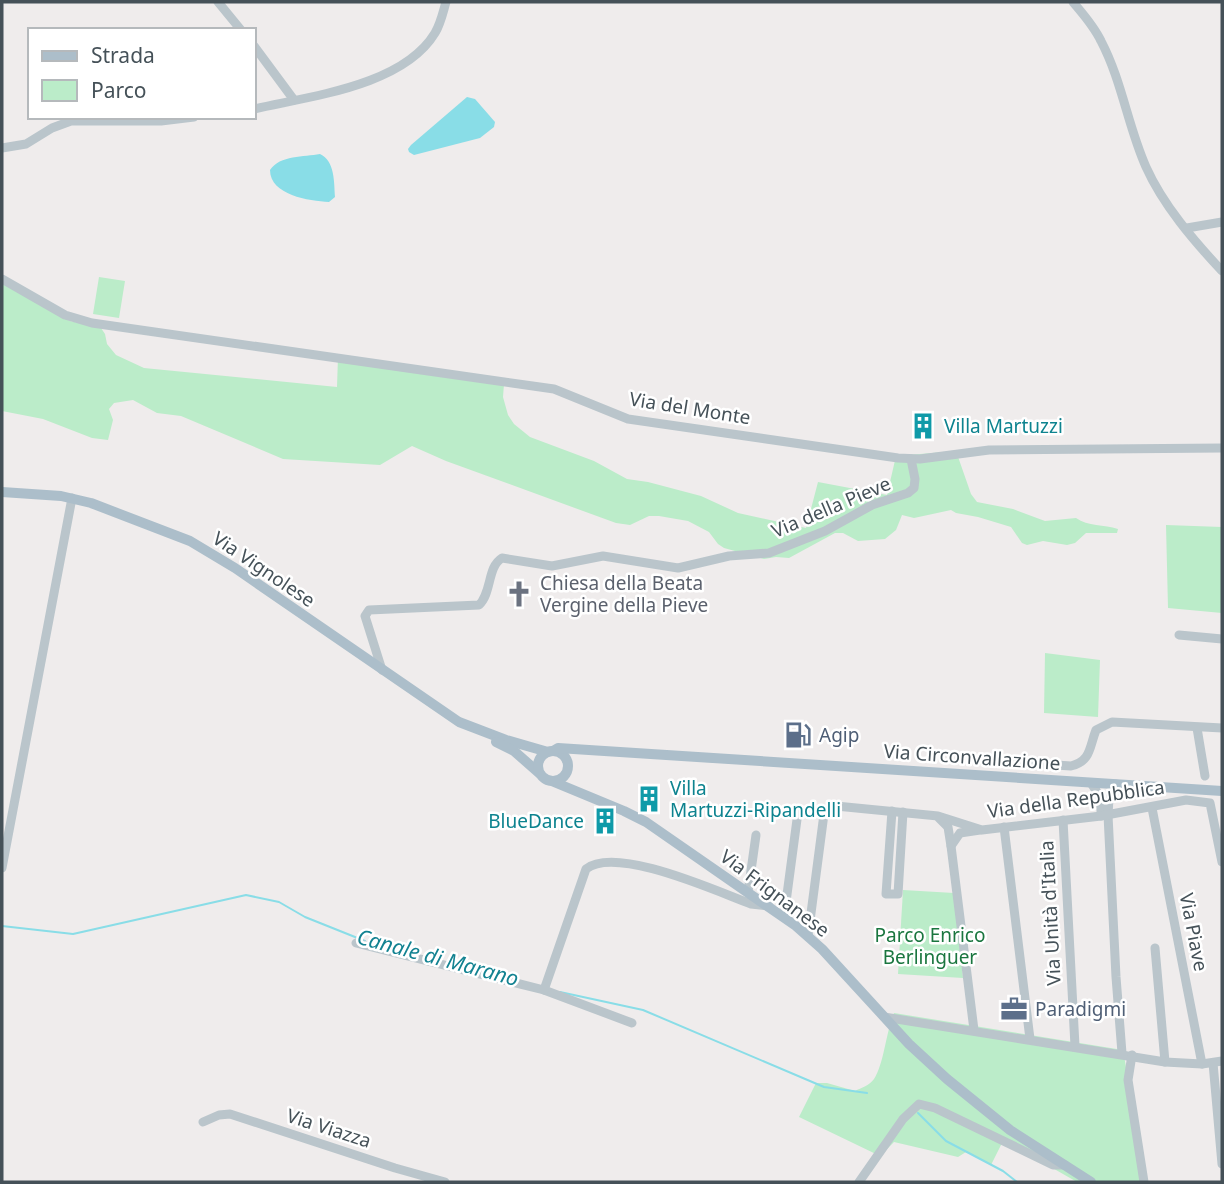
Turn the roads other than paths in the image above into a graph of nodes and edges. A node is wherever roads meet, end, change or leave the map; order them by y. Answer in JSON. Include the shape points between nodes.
{"nodes":[{"id":1,"x":218,"y":2,"type":"edge"},
{"id":2,"x":446,"y":2,"type":"edge"},
{"id":3,"x":1073,"y":2,"type":"edge"},
{"id":4,"x":239,"y":28,"type":"edge"},
{"id":5,"x":256,"y":49,"type":"edge"},
{"id":6,"x":294,"y":100,"type":"junction"},
{"id":7,"x":256,"y":109,"type":"edge"},
{"id":8,"x":178,"y":119,"type":"edge"},
{"id":9,"x":2,"y":148,"type":"edge"},
{"id":10,"x":1222,"y":222,"type":"edge"},
{"id":11,"x":1186,"y":228,"type":"junction"},
{"id":12,"x":1222,"y":271,"type":"edge"},
{"id":13,"x":2,"y":279,"type":"edge"},
{"id":14,"x":1222,"y":448,"type":"edge"},
{"id":15,"x":911,"y":459,"type":"junction"},
{"id":16,"x":2,"y":492,"type":"edge"},
{"id":17,"x":72,"y":498,"type":"junction"},
{"id":18,"x":1179,"y":635,"type":"dead end"},
{"id":19,"x":1222,"y":639,"type":"edge"},
{"id":20,"x":382,"y":670,"type":"junction"},
{"id":21,"x":1197,"y":728,"type":"junction"},
{"id":22,"x":1222,"y":728,"type":"edge"},
{"id":23,"x":482,"y":732,"type":"junction"},
{"id":24,"x":577,"y":749,"type":"junction"},
{"id":25,"x":550,"y":751,"type":"junction"},
{"id":26,"x":566,"y":758,"type":"junction"},
{"id":27,"x":980,"y":760,"type":"dead end"},
{"id":28,"x":539,"y":773,"type":"junction"},
{"id":29,"x":566,"y":774,"type":"junction"},
{"id":30,"x":1205,"y":776,"type":"dead end"},
{"id":31,"x":554,"y":782,"type":"junction"},
{"id":32,"x":1091,"y":783,"type":"junction"},
{"id":33,"x":1116,"y":784,"type":"junction"},
{"id":34,"x":1222,"y":791,"type":"edge"},
{"id":35,"x":579,"y":793,"type":"junction"},
{"id":36,"x":1152,"y":808,"type":"junction"},
{"id":37,"x":892,"y":811,"type":"junction"},
{"id":38,"x":798,"y":812,"type":"dead end"},
{"id":39,"x":903,"y":812,"type":"junction"},
{"id":40,"x":938,"y":816,"type":"junction"},
{"id":41,"x":1104,"y":816,"type":"junction"},
{"id":42,"x":1063,"y":820,"type":"junction"},
{"id":43,"x":1004,"y":827,"type":"junction"},
{"id":44,"x":982,"y":830,"type":"junction"},
{"id":45,"x":756,"y":835,"type":"dead end"},
{"id":46,"x":951,"y":846,"type":"junction"},
{"id":47,"x":1222,"y":862,"type":"edge"},
{"id":48,"x":2,"y":868,"type":"edge"},
{"id":49,"x":748,"y":892,"type":"junction"},
{"id":50,"x":769,"y":906,"type":"junction"},
{"id":51,"x":784,"y":917,"type":"junction"},
{"id":52,"x":808,"y":936,"type":"junction"},
{"id":53,"x":356,"y":943,"type":"dead end"},
{"id":54,"x":1155,"y":948,"type":"dead end"},
{"id":55,"x":545,"y":988,"type":"junction"},
{"id":56,"x":884,"y":1017,"type":"junction"},
{"id":57,"x":632,"y":1023,"type":"dead end"},
{"id":58,"x":974,"y":1030,"type":"junction"},
{"id":59,"x":1030,"y":1039,"type":"junction"},
{"id":60,"x":1075,"y":1046,"type":"junction"},
{"id":61,"x":1127,"y":1054,"type":"junction"},
{"id":62,"x":1165,"y":1062,"type":"junction"},
{"id":63,"x":1217,"y":1062,"type":"edge"},
{"id":64,"x":1202,"y":1064,"type":"junction"},
{"id":65,"x":203,"y":1122,"type":"dead end"},
{"id":66,"x":1222,"y":1164,"type":"edge"},
{"id":67,"x":1065,"y":1165,"type":"junction"},
{"id":68,"x":445,"y":1182,"type":"edge"},
{"id":69,"x":859,"y":1182,"type":"edge"},
{"id":70,"x":1091,"y":1182,"type":"edge"},
{"id":71,"x":1144,"y":1182,"type":"edge"}],
"edges":[{"from":1,"to":4,"type":"street"},
{"from":2,"to":6,"type":"street","via":[[435,33],[392,72]]},
{"from":3,"to":11,"type":"street","via":[[1105,48],[1150,175]]},
{"from":5,"to":6,"type":"street"},
{"from":6,"to":7,"type":"street"},
{"from":8,"to":9,"type":"street","via":[[71,121],[17,148]]},
{"from":10,"to":11,"type":"street"},
{"from":11,"to":12,"type":"street"},
{"from":13,"to":15,"type":"street","name":"Via del Monte","via":[[81,321],[554,389],[628,419]]},
{"from":14,"to":15,"type":"street","name":"Via del Monte","via":[[989,450]]},
{"from":15,"to":20,"type":"street","name":"Via della Pieve","via":[[915,482],[908,493],[872,505],[777,551],[678,568],[603,556],[552,566],[502,558],[479,605],[369,610],[366,620]]},
{"from":16,"to":17,"type":"main road","name":"Via Vignolese"},
{"from":17,"to":20,"type":"main road","name":"Via Vignolese","via":[[162,529],[209,551]]},
{"from":17,"to":48,"type":"street"},
{"from":18,"to":19,"type":"street"},
{"from":20,"to":23,"type":"main road","name":"Via Vignolese","via":[[443,713]]},
{"from":21,"to":22,"type":"street"},
{"from":21,"to":27,"type":"street","via":[[1112,722],[1096,730],[1087,757],[1071,766]]},
{"from":21,"to":30,"type":"street"},
{"from":23,"to":25,"type":"main road","name":"Via Circonvallazione"},
{"from":23,"to":28,"type":"main road"},
{"from":24,"to":25,"type":"main road","name":"Via Circonvallazione"},
{"from":24,"to":26,"type":"main road"},
{"from":24,"to":32,"type":"main road","name":"Via Circonvallazione"},
{"from":25,"to":26,"type":"main road"},
{"from":25,"to":28,"type":"main road","via":[[538,762]]},
{"from":26,"to":29,"type":"main road"},
{"from":28,"to":31,"type":"main road"},
{"from":29,"to":31,"type":"main road"},
{"from":29,"to":35,"type":"main road"},
{"from":31,"to":35,"type":"main road","name":"Via Frignanese"},
{"from":32,"to":33,"type":"main road","name":"Via Circonvallazione"},
{"from":32,"to":41,"type":"street","via":[[1101,798]]},
{"from":33,"to":34,"type":"main road","name":"Via Circonvallazione"},
{"from":33,"to":41,"type":"street"},
{"from":35,"to":49,"type":"main road","name":"Via Frignanese","via":[[646,822]]},
{"from":36,"to":41,"type":"street","name":"Via della Repubblica"},
{"from":36,"to":47,"type":"street","name":"Via della Repubblica","via":[[1186,800],[1210,803]]},
{"from":36,"to":64,"type":"street","name":"Via Piave"},
{"from":37,"to":39,"type":"street","name":"Via della Repubblica"},
{"from":37,"to":39,"type":"street","via":[[886,894],[898,894]]},
{"from":37,"to":52,"type":"street","name":"Via della Repubblica","via":[[836,806],[824,814]]},
{"from":38,"to":51,"type":"street"},
{"from":39,"to":40,"type":"street","name":"Via della Repubblica"},
{"from":40,"to":44,"type":"street","name":"Via della Repubblica"},
{"from":40,"to":46,"type":"street","via":[[948,827]]},
{"from":41,"to":42,"type":"street","name":"Via della Repubblica"},
{"from":41,"to":61,"type":"street","via":[[1116,977]]},
{"from":42,"to":43,"type":"street","name":"Via della Repubblica"},
{"from":42,"to":60,"type":"street","name":"Via Unità d'Italia"},
{"from":43,"to":44,"type":"street","name":"Via della Repubblica"},
{"from":43,"to":59,"type":"street"},
{"from":44,"to":46,"type":"street","via":[[960,833]]},
{"from":45,"to":49,"type":"street"},
{"from":46,"to":58,"type":"street"},
{"from":49,"to":50,"type":"main road","name":"Via Frignanese"},
{"from":50,"to":51,"type":"main road","name":"Via Frignanese"},
{"from":50,"to":55,"type":"street","via":[[751,904],[649,866],[589,866]]},
{"from":51,"to":52,"type":"main road","name":"Via Frignanese"},
{"from":52,"to":56,"type":"main road","name":"Via Frignanese"},
{"from":53,"to":55,"type":"street"},
{"from":54,"to":62,"type":"street"},
{"from":55,"to":57,"type":"street"},
{"from":56,"to":58,"type":"street"},
{"from":56,"to":67,"type":"main road","name":"Via Frignanese","via":[[972,1101]]},
{"from":58,"to":59,"type":"street"},
{"from":59,"to":60,"type":"street"},
{"from":60,"to":61,"type":"street"},
{"from":61,"to":62,"type":"street"},
{"from":61,"to":71,"type":"street"},
{"from":62,"to":64,"type":"street"},
{"from":63,"to":64,"type":"street"},
{"from":63,"to":66,"type":"street"},
{"from":65,"to":68,"type":"street","name":"Via Viazza","via":[[230,1114]]},
{"from":67,"to":69,"type":"street","via":[[1054,1166],[919,1104],[903,1119]]},
{"from":67,"to":70,"type":"main road","name":"Via Frignanese"}]}
